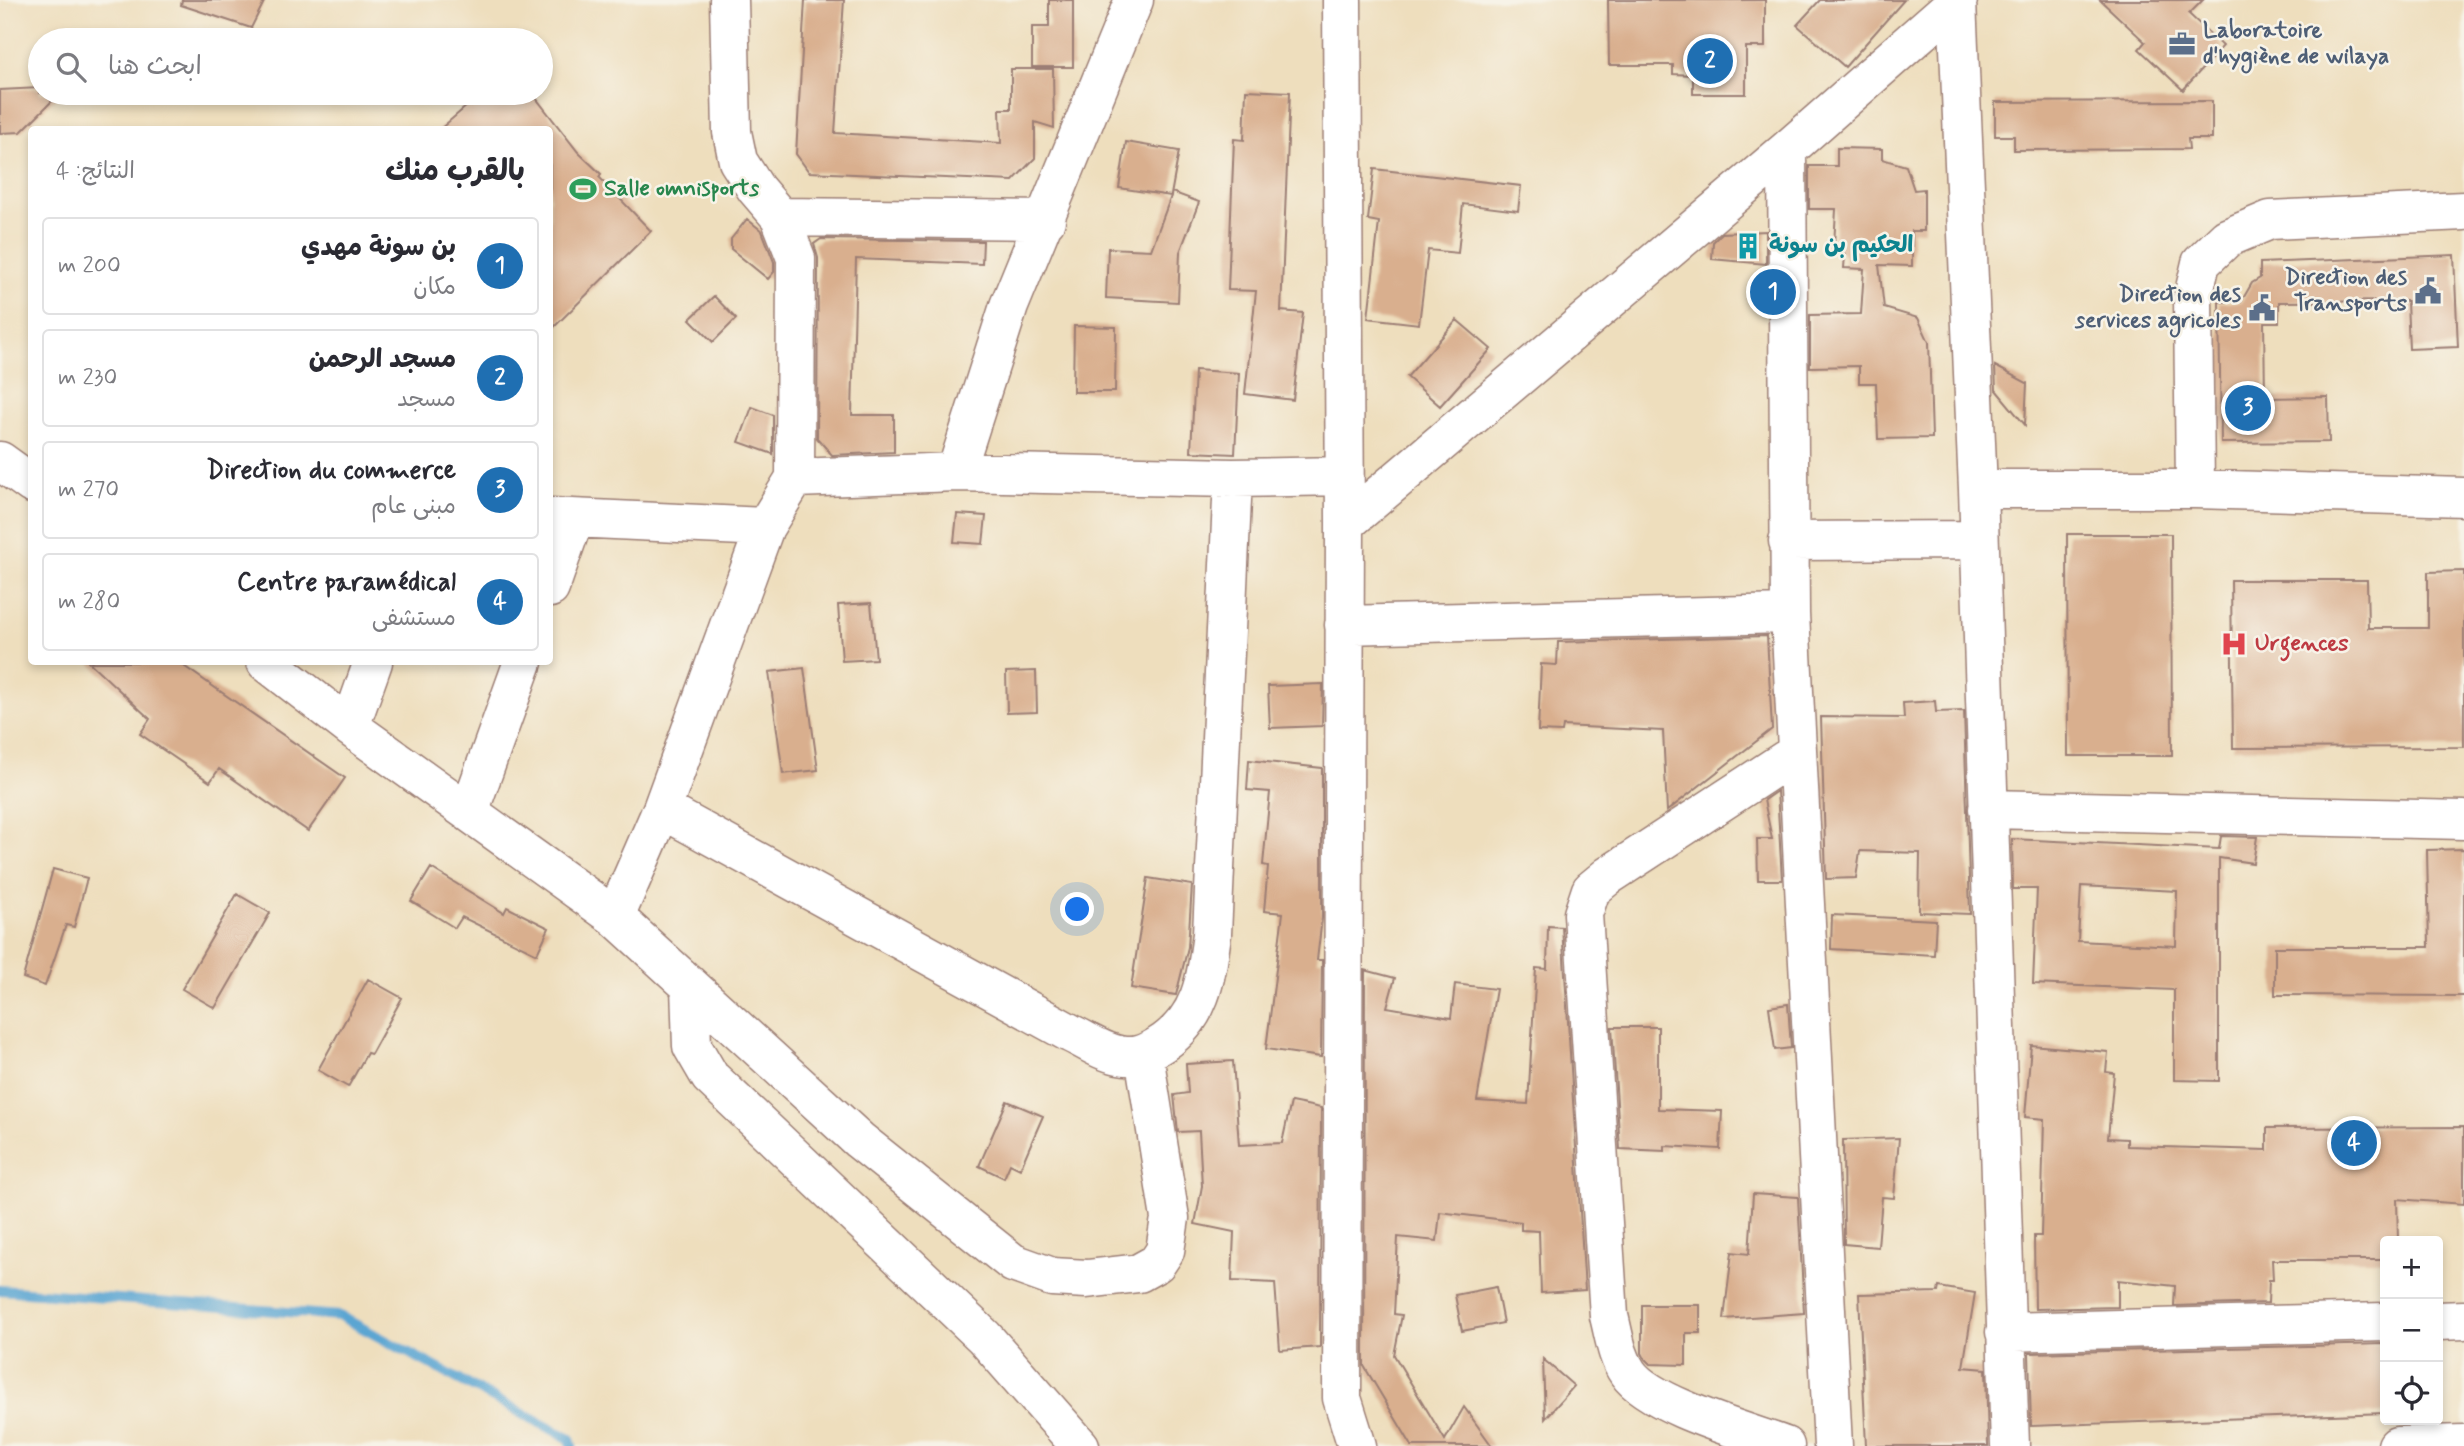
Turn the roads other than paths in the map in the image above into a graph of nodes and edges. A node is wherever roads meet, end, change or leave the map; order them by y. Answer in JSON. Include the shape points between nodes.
{"nodes":[{"id":1,"x":729,"y":0,"type":"edge"},
{"id":2,"x":1134,"y":0,"type":"edge"},
{"id":3,"x":1342,"y":0,"type":"edge"},
{"id":4,"x":1957,"y":1,"type":"edge"},
{"id":5,"x":1787,"y":150,"type":"junction"},
{"id":6,"x":2464,"y":211,"type":"edge"},
{"id":7,"x":780,"y":217,"type":"junction"},
{"id":8,"x":1046,"y":220,"type":"junction"},
{"id":9,"x":0,"y":461,"type":"edge"},
{"id":10,"x":956,"y":472,"type":"junction"},
{"id":11,"x":1344,"y":476,"type":"junction"},
{"id":12,"x":795,"y":478,"type":"junction"},
{"id":13,"x":1233,"y":478,"type":"junction"},
{"id":14,"x":28,"y":481,"type":"edge"},
{"id":15,"x":1978,"y":489,"type":"junction"},
{"id":16,"x":2195,"y":489,"type":"junction"},
{"id":17,"x":2464,"y":497,"type":"edge"},
{"id":18,"x":562,"y":518,"type":"edge"},
{"id":19,"x":1345,"y":524,"type":"junction"},
{"id":20,"x":765,"y":527,"type":"junction"},
{"id":21,"x":1979,"y":540,"type":"junction"},
{"id":22,"x":1788,"y":541,"type":"junction"},
{"id":23,"x":553,"y":570,"type":"edge"},
{"id":24,"x":1790,"y":614,"type":"junction"},
{"id":25,"x":1344,"y":625,"type":"junction"},
{"id":26,"x":270,"y":665,"type":"edge"},
{"id":27,"x":372,"y":665,"type":"edge"},
{"id":28,"x":522,"y":665,"type":"edge"},
{"id":29,"x":350,"y":727,"type":"junction"},
{"id":30,"x":1796,"y":753,"type":"junction"},
{"id":31,"x":662,"y":809,"type":"junction"},
{"id":32,"x":1989,"y":809,"type":"junction"},
{"id":33,"x":469,"y":812,"type":"junction"},
{"id":34,"x":2464,"y":820,"type":"edge"},
{"id":35,"x":615,"y":917,"type":"junction"},
{"id":36,"x":690,"y":986,"type":"junction"},
{"id":37,"x":1144,"y":1055,"type":"junction"},
{"id":38,"x":2464,"y":1320,"type":"edge"},
{"id":39,"x":2443,"y":1321,"type":"edge"},
{"id":40,"x":2380,"y":1322,"type":"edge"},
{"id":41,"x":2005,"y":1332,"type":"junction"},
{"id":42,"x":2464,"y":1444,"type":"edge"},
{"id":43,"x":1080,"y":1446,"type":"edge"},
{"id":44,"x":1357,"y":1446,"type":"edge"},
{"id":45,"x":1785,"y":1446,"type":"edge"},
{"id":46,"x":1833,"y":1446,"type":"edge"},
{"id":47,"x":2010,"y":1446,"type":"edge"},
{"id":48,"x":2398,"y":1446,"type":"edge"}],
"edges":[{"from":1,"to":7,"type":"street","via":[[732,132],[738,161]]},
{"from":2,"to":8,"type":"street"},
{"from":3,"to":11,"type":"street"},
{"from":4,"to":5,"type":"street"},
{"from":4,"to":15,"type":"street"},
{"from":5,"to":19,"type":"street"},
{"from":5,"to":22,"type":"street"},
{"from":6,"to":16,"type":"street","via":[[2270,220],[2227,238],[2201,263],[2193,297]]},
{"from":7,"to":8,"type":"street"},
{"from":7,"to":12,"type":"street","via":[[796,258]]},
{"from":8,"to":10,"type":"street","via":[[1009,306]]},
{"from":9,"to":14,"type":"street"},
{"from":10,"to":12,"type":"street"},
{"from":10,"to":13,"type":"street"},
{"from":11,"to":13,"type":"street"},
{"from":11,"to":19,"type":"street"},
{"from":12,"to":20,"type":"street"},
{"from":13,"to":37,"type":"street","via":[[1212,934],[1205,982],[1190,1019]]},
{"from":15,"to":16,"type":"street"},
{"from":15,"to":21,"type":"street"},
{"from":16,"to":17,"type":"street"},
{"from":18,"to":20,"type":"street"},
{"from":18,"to":23,"type":"street"},
{"from":19,"to":25,"type":"street"},
{"from":20,"to":31,"type":"street"},
{"from":21,"to":22,"type":"street"},
{"from":21,"to":32,"type":"street"},
{"from":22,"to":24,"type":"street"},
{"from":24,"to":25,"type":"street"},
{"from":24,"to":30,"type":"street"},
{"from":25,"to":44,"type":"street","via":[[1342,1398]]},
{"from":26,"to":29,"type":"street"},
{"from":27,"to":29,"type":"street"},
{"from":28,"to":33,"type":"street"},
{"from":29,"to":33,"type":"street"},
{"from":30,"to":45,"type":"street","via":[[1608,876],[1591,890],[1583,914],[1609,1316],[1620,1361],[1630,1376],[1651,1392],[1682,1408]]},
{"from":30,"to":46,"type":"street"},
{"from":31,"to":35,"type":"street"},
{"from":31,"to":37,"type":"street","via":[[1070,1033],[1119,1055]]},
{"from":32,"to":34,"type":"street"},
{"from":32,"to":41,"type":"street"},
{"from":33,"to":35,"type":"street"},
{"from":35,"to":36,"type":"street"},
{"from":36,"to":37,"type":"street","via":[[859,1140],[972,1231],[1013,1263],[1052,1277],[1087,1279],[1139,1273],[1157,1263],[1165,1251],[1170,1218]]},
{"from":36,"to":43,"type":"street","via":[[692,1046],[723,1093],[984,1337]]},
{"from":38,"to":39,"type":"street"},
{"from":40,"to":41,"type":"street"},
{"from":41,"to":47,"type":"street"},
{"from":42,"to":48,"type":"street"}]}
